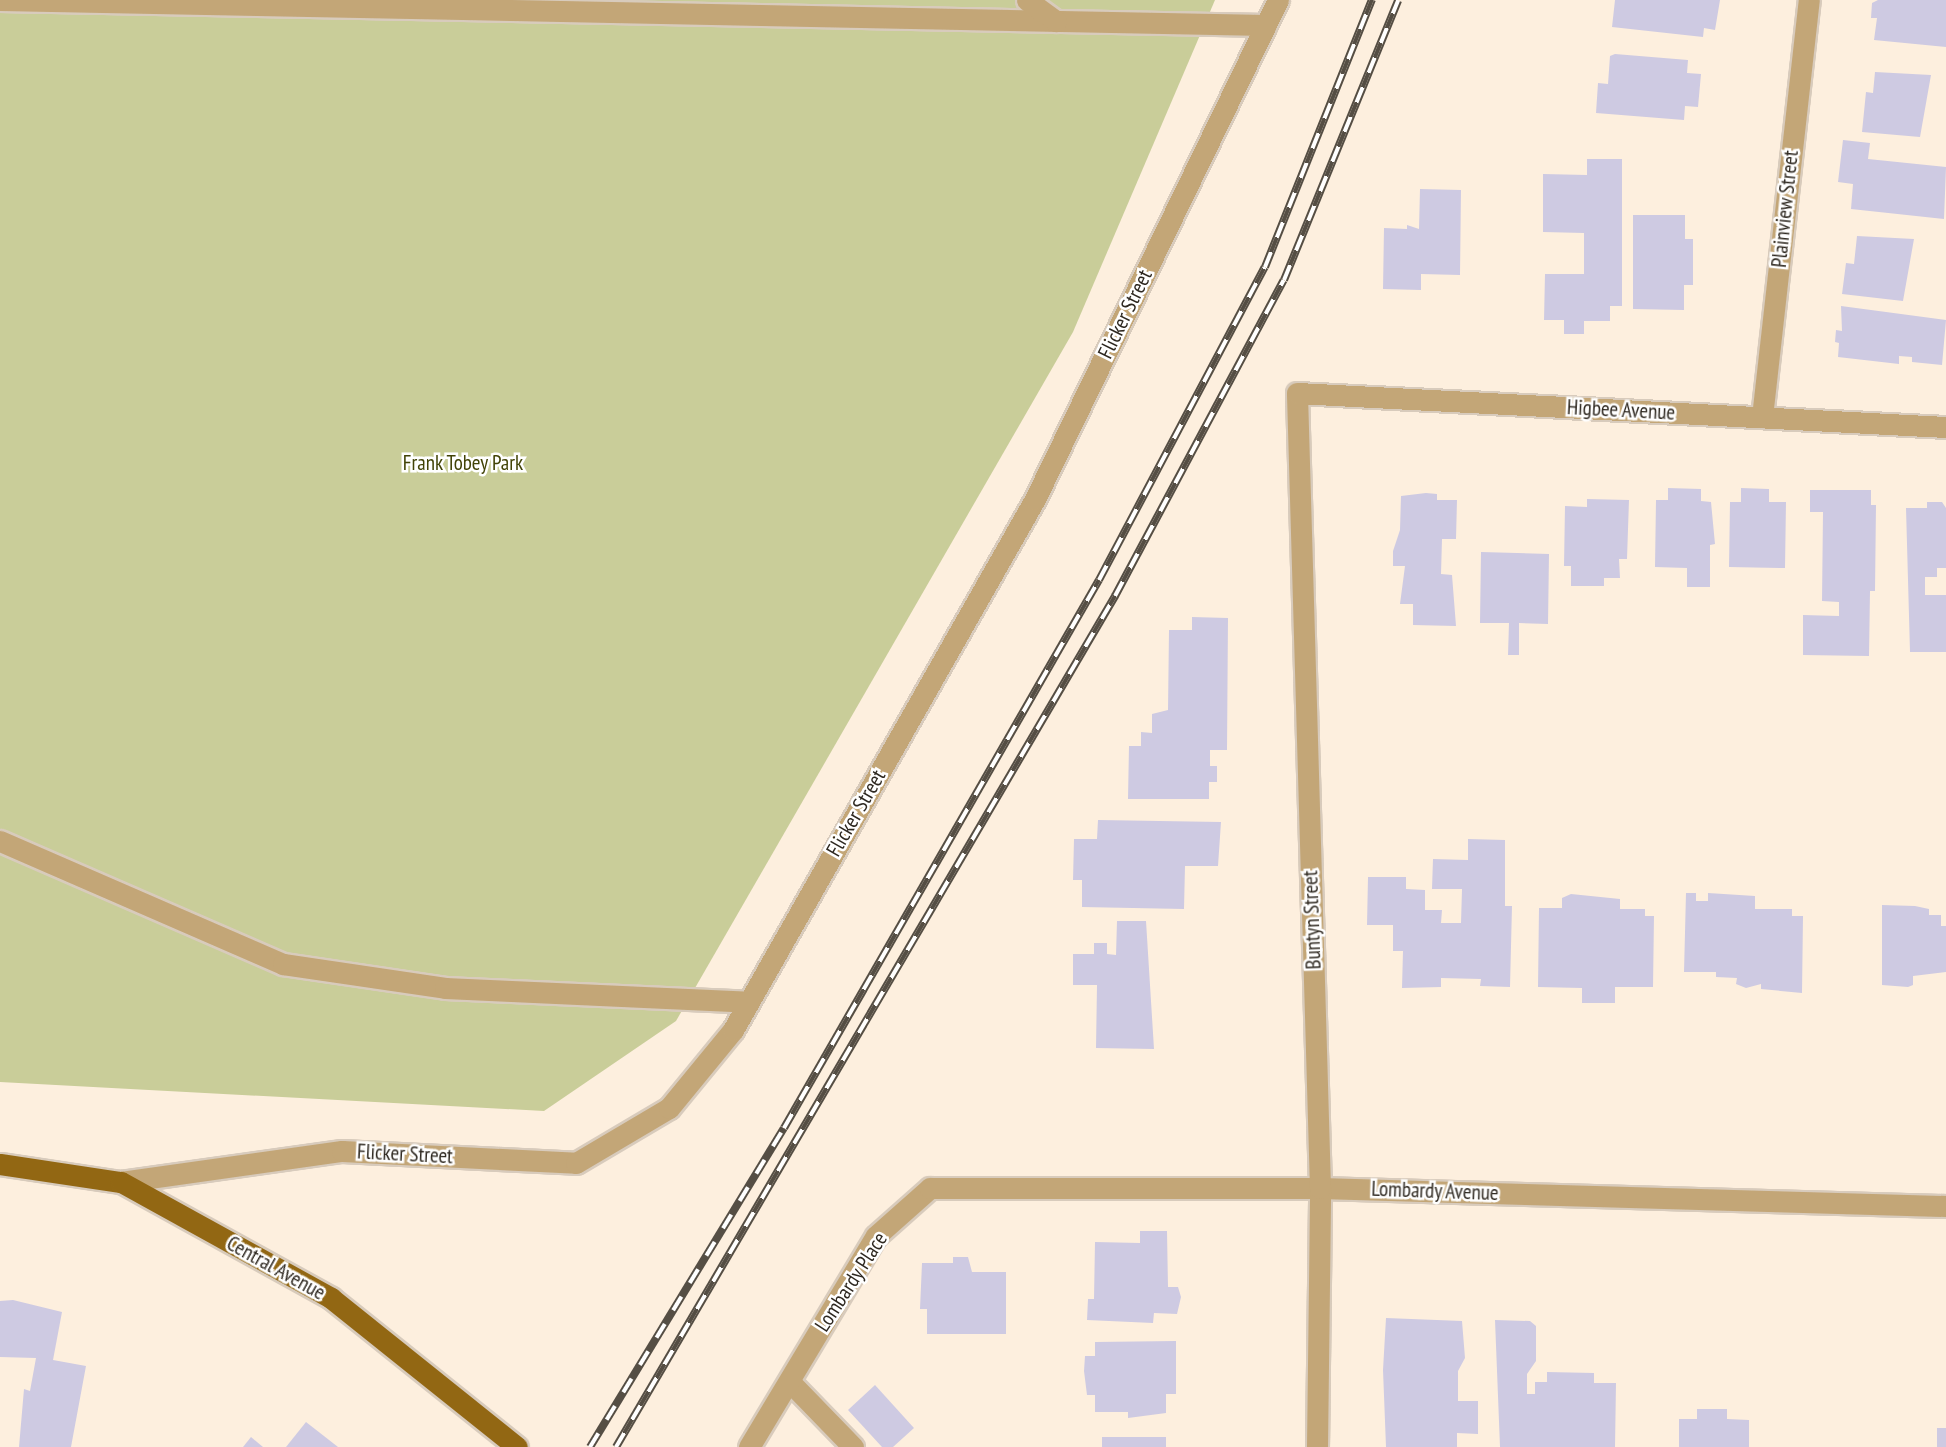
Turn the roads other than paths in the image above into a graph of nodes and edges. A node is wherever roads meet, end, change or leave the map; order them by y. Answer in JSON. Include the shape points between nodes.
{"nodes":[{"id":1,"x":0,"y":0,"type":"edge"},
{"id":2,"x":1027,"y":0,"type":"edge"},
{"id":3,"x":1278,"y":0,"type":"edge"},
{"id":4,"x":1809,"y":0,"type":"edge"},
{"id":5,"x":716,"y":7,"type":"edge"},
{"id":6,"x":1056,"y":21,"type":"junction"},
{"id":7,"x":1266,"y":26,"type":"junction"},
{"id":8,"x":1297,"y":393,"type":"joint"},
{"id":9,"x":1762,"y":418,"type":"junction"},
{"id":10,"x":1946,"y":427,"type":"edge"},
{"id":11,"x":0,"y":841,"type":"edge"},
{"id":12,"x":749,"y":1002,"type":"junction"},
{"id":13,"x":0,"y":1164,"type":"edge"},
{"id":14,"x":121,"y":1182,"type":"junction"},
{"id":15,"x":1320,"y":1188,"type":"junction"},
{"id":16,"x":926,"y":1194,"type":"joint"},
{"id":17,"x":1946,"y":1206,"type":"edge"},
{"id":18,"x":789,"y":1381,"type":"junction"},
{"id":19,"x":517,"y":1447,"type":"edge"},
{"id":20,"x":749,"y":1447,"type":"edge"},
{"id":21,"x":853,"y":1447,"type":"edge"},
{"id":22,"x":1317,"y":1447,"type":"edge"}],
"edges":[{"from":1,"to":5,"type":"street"},
{"from":2,"to":6,"type":"street"},
{"from":3,"to":7,"type":"street","name":"Flicker Street"},
{"from":4,"to":9,"type":"street","name":"Plainview Street"},
{"from":5,"to":6,"type":"street"},
{"from":6,"to":7,"type":"street"},
{"from":7,"to":12,"type":"street","name":"Flicker Street","via":[[1035,499]]},
{"from":8,"to":9,"type":"street","name":"Higbee Avenue"},
{"from":8,"to":15,"type":"street","name":"Buntyn Street"},
{"from":9,"to":10,"type":"street","name":"Higbee Avenue"},
{"from":11,"to":12,"type":"street","via":[[283,964],[445,988]]},
{"from":12,"to":14,"type":"street","name":"Flicker Street","via":[[733,1030],[669,1108],[576,1163],[342,1151]]},
{"from":13,"to":14,"type":"main road","name":"Central Avenue"},
{"from":14,"to":19,"type":"main road","name":"Central Avenue","via":[[331,1298]]},
{"from":15,"to":16,"type":"street","name":"Lombardy Avenue","via":[[930,1188]]},
{"from":15,"to":17,"type":"street","name":"Lombardy Avenue"},
{"from":15,"to":22,"type":"street","name":"Buntyn Street"},
{"from":16,"to":18,"type":"street","name":"Lombardy Place","via":[[876,1236]]},
{"from":18,"to":20,"type":"street","name":"Lombardy Place"},
{"from":18,"to":21,"type":"street"}]}
